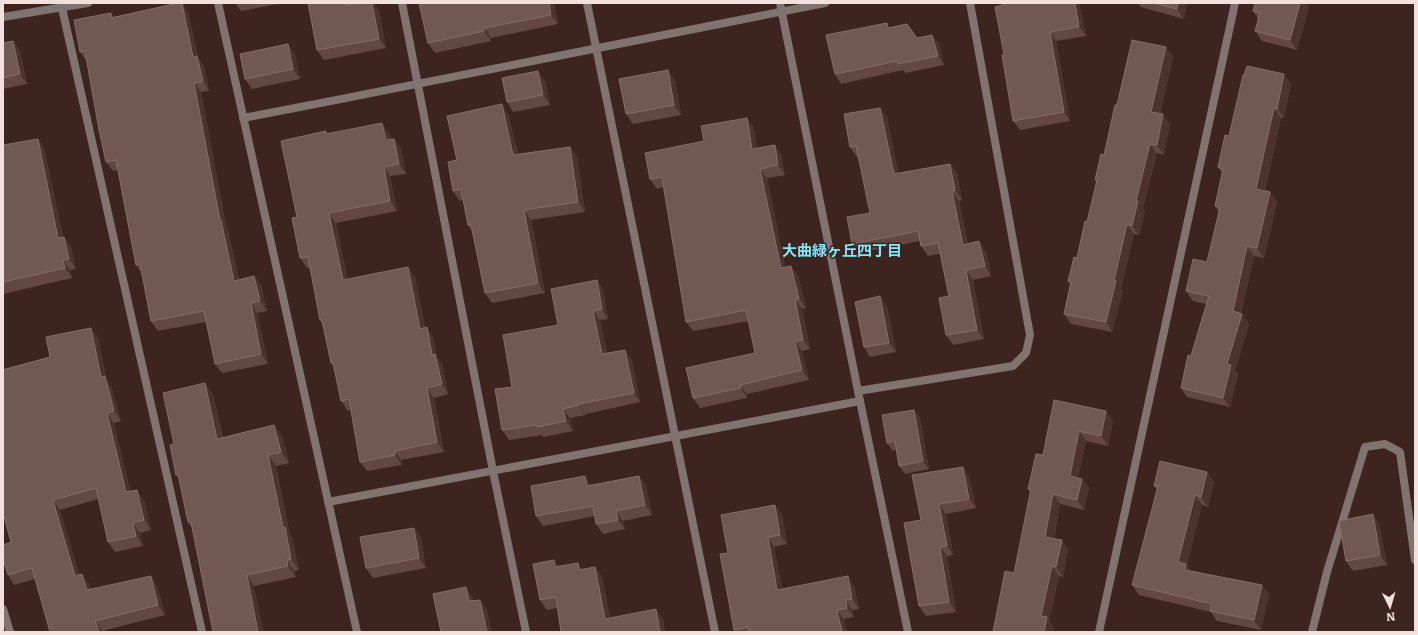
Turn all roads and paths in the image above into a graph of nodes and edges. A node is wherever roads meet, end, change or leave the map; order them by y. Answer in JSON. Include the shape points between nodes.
{"nodes":[{"id":1,"x":88,"y":3,"type":"edge"},
{"id":2,"x":218,"y":3,"type":"edge"},
{"id":3,"x":402,"y":3,"type":"edge"},
{"id":4,"x":587,"y":3,"type":"edge"},
{"id":5,"x":825,"y":3,"type":"edge"},
{"id":6,"x":970,"y":3,"type":"edge"},
{"id":7,"x":1235,"y":3,"type":"edge"},
{"id":8,"x":781,"y":7,"type":"edge"},
{"id":9,"x":62,"y":8,"type":"junction"},
{"id":10,"x":3,"y":17,"type":"edge"},
{"id":11,"x":595,"y":48,"type":"junction"},
{"id":12,"x":418,"y":84,"type":"junction"},
{"id":13,"x":243,"y":118,"type":"junction"},
{"id":14,"x":858,"y":391,"type":"junction"},
{"id":15,"x":860,"y":400,"type":"junction"},
{"id":16,"x":675,"y":435,"type":"junction"},
{"id":17,"x":493,"y":471,"type":"junction"},
{"id":18,"x":328,"y":502,"type":"junction"},
{"id":19,"x":1415,"y":560,"type":"edge"},
{"id":20,"x":3,"y":609,"type":"edge"},
{"id":21,"x":10,"y":632,"type":"edge"},
{"id":22,"x":202,"y":632,"type":"edge"},
{"id":23,"x":357,"y":632,"type":"edge"},
{"id":24,"x":526,"y":632,"type":"edge"},
{"id":25,"x":716,"y":632,"type":"edge"},
{"id":26,"x":908,"y":632,"type":"edge"},
{"id":27,"x":1099,"y":632,"type":"edge"},
{"id":28,"x":1312,"y":632,"type":"edge"}],
"edges":[{"from":1,"to":9,"type":"street"},
{"from":2,"to":13,"type":"street"},
{"from":3,"to":12,"type":"street"},
{"from":4,"to":11,"type":"street"},
{"from":5,"to":8,"type":"street"},
{"from":6,"to":14,"type":"street","via":[[1030,335],[1026,353],[1013,366]]},
{"from":7,"to":27,"type":"street"},
{"from":8,"to":11,"type":"street"},
{"from":8,"to":14,"type":"street"},
{"from":9,"to":10,"type":"street"},
{"from":9,"to":22,"type":"street"},
{"from":11,"to":12,"type":"street"},
{"from":11,"to":16,"type":"street"},
{"from":12,"to":13,"type":"street"},
{"from":12,"to":17,"type":"street"},
{"from":13,"to":18,"type":"street"},
{"from":14,"to":15,"type":"street"},
{"from":15,"to":16,"type":"street"},
{"from":15,"to":26,"type":"street"},
{"from":16,"to":17,"type":"street"},
{"from":16,"to":25,"type":"street"},
{"from":17,"to":18,"type":"street"},
{"from":17,"to":24,"type":"street"},
{"from":18,"to":23,"type":"street"},
{"from":19,"to":28,"type":"street","via":[[1400,452],[1385,444],[1365,447],[1327,572]]},
{"from":20,"to":21,"type":"street"}]}
